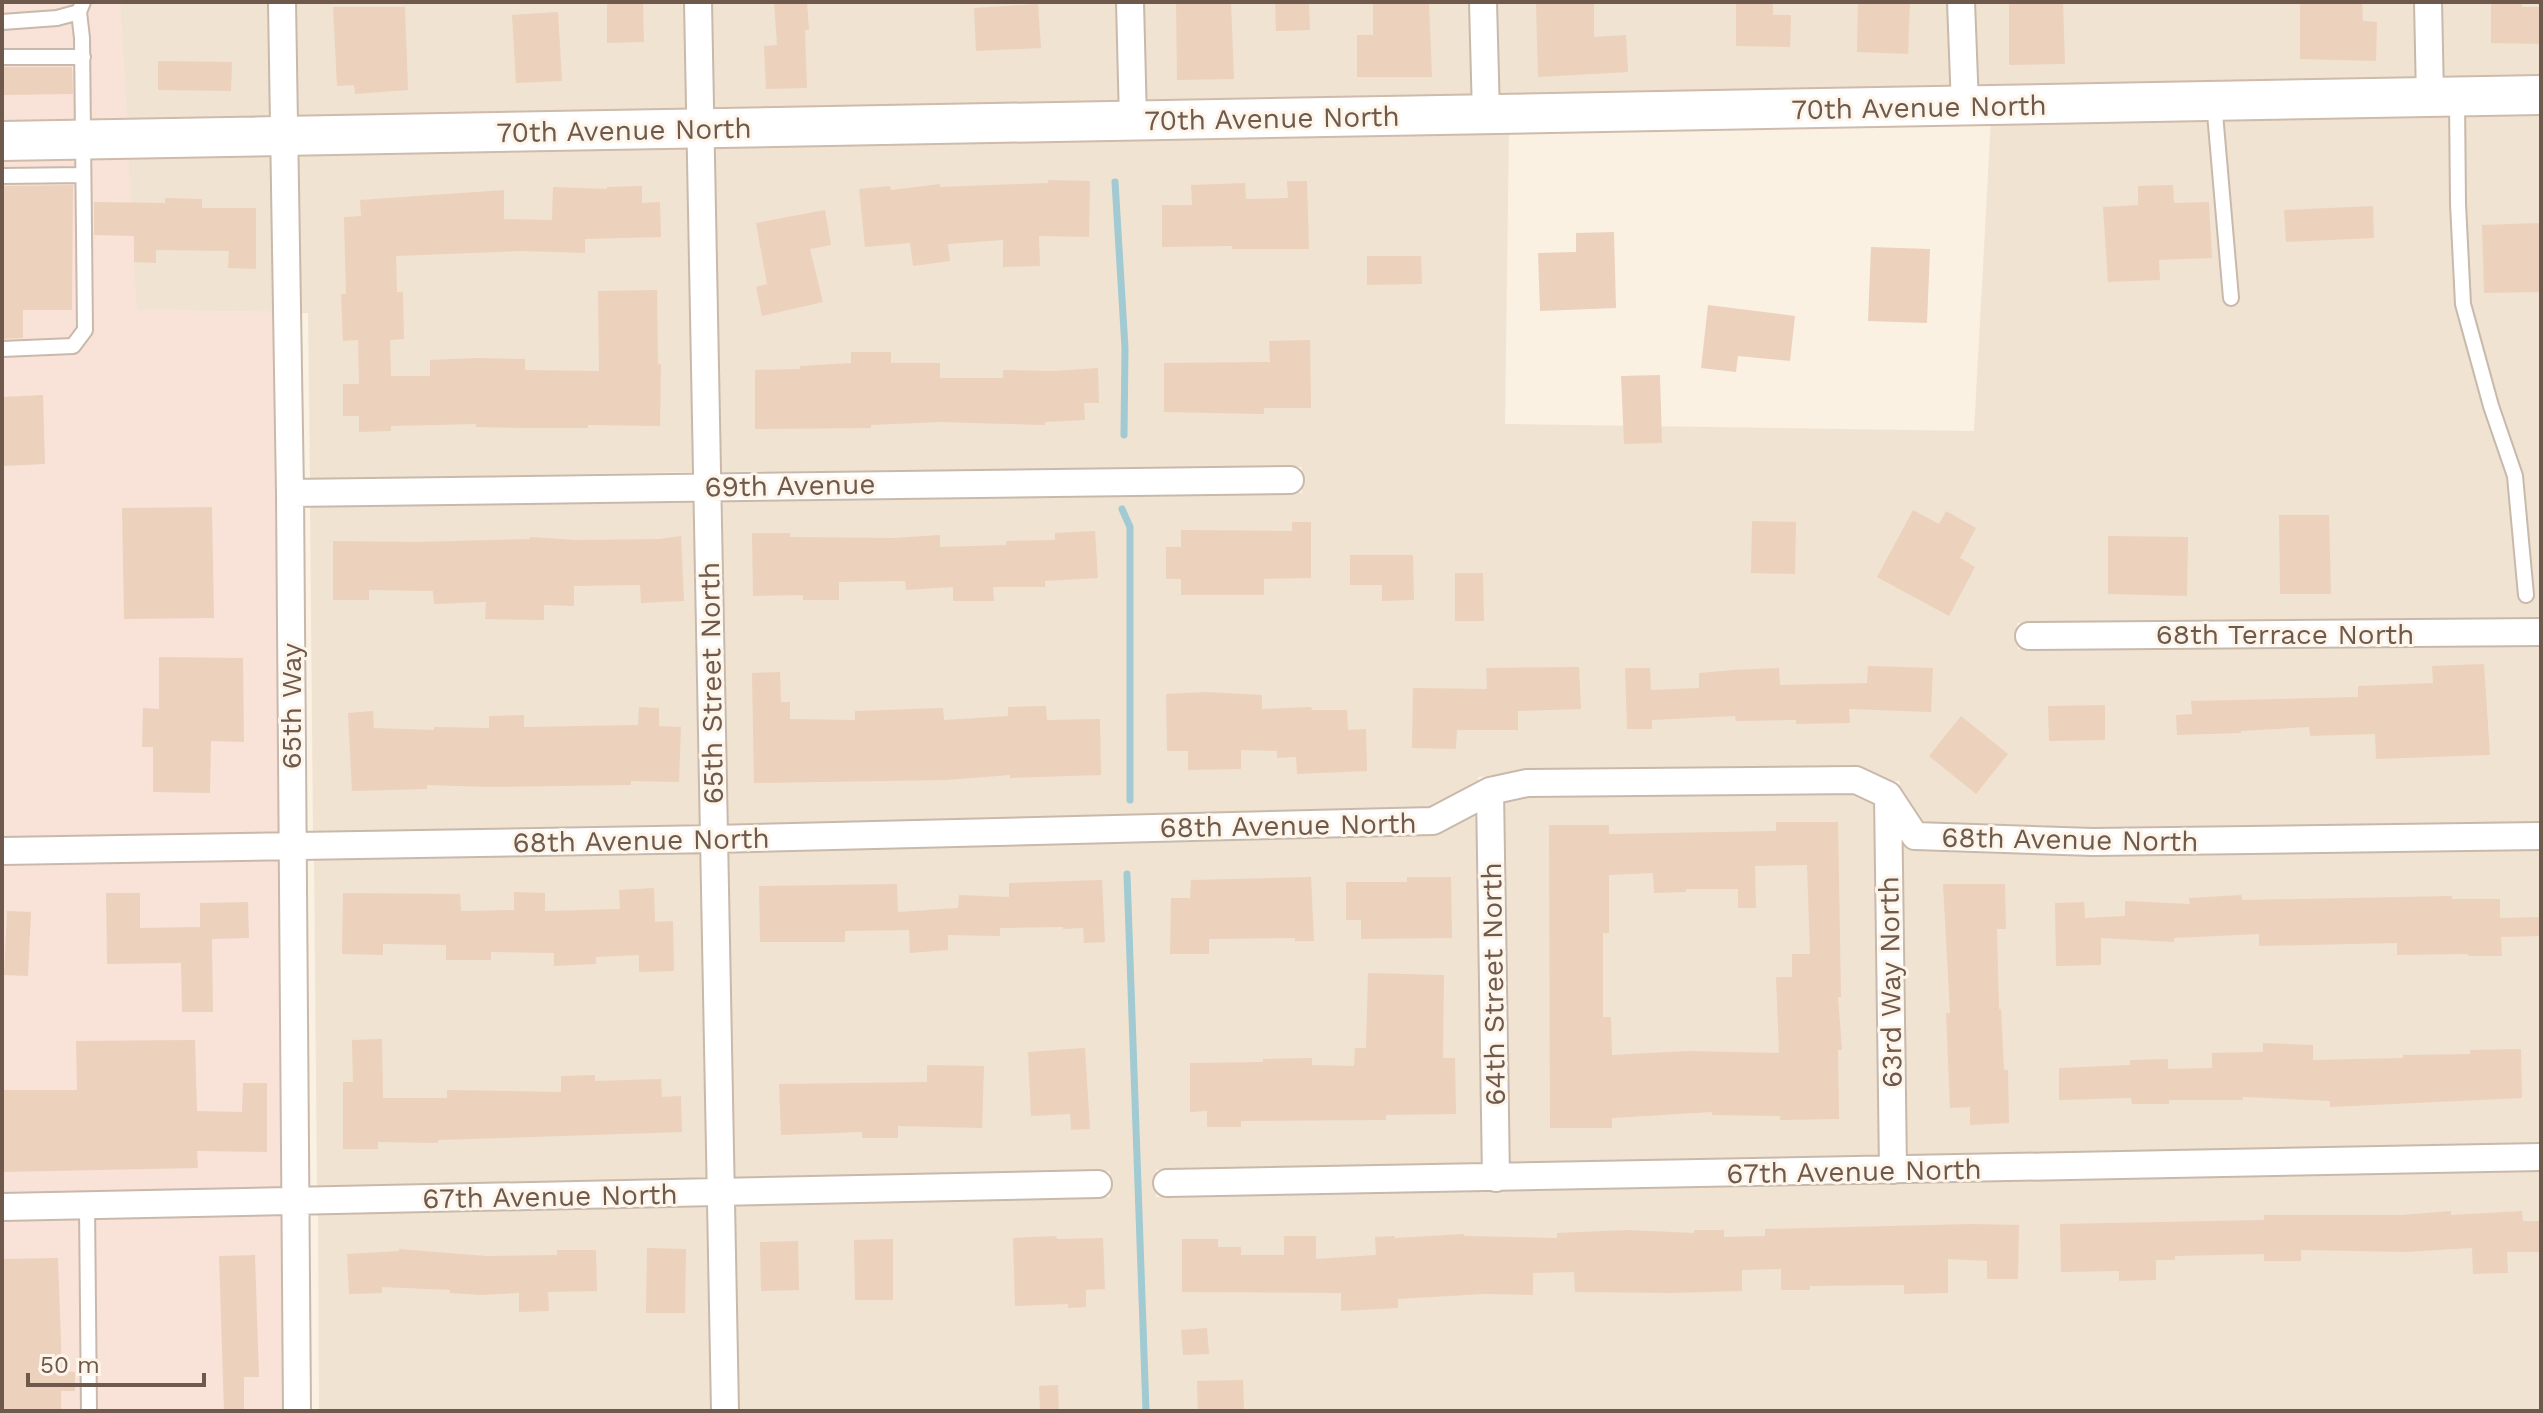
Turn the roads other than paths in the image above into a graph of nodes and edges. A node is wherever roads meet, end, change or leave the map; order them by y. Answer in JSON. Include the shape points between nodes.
{"nodes":[{"id":1,"x":282,"y":2,"type":"edge"},
{"id":2,"x":698,"y":2,"type":"edge"},
{"id":3,"x":1130,"y":2,"type":"edge"},
{"id":4,"x":1483,"y":2,"type":"edge"},
{"id":5,"x":1961,"y":2,"type":"edge"},
{"id":6,"x":2428,"y":2,"type":"edge"},
{"id":7,"x":81,"y":7,"type":"edge"},
{"id":8,"x":2,"y":22,"type":"edge"},
{"id":9,"x":2,"y":57,"type":"edge"},
{"id":10,"x":83,"y":57,"type":"junction"},
{"id":11,"x":2541,"y":95,"type":"edge"},
{"id":12,"x":2444,"y":97,"type":"junction"},
{"id":13,"x":2214,"y":101,"type":"junction"},
{"id":14,"x":1965,"y":106,"type":"junction"},
{"id":15,"x":1486,"y":115,"type":"junction"},
{"id":16,"x":1133,"y":121,"type":"junction"},
{"id":17,"x":700,"y":129,"type":"junction"},
{"id":18,"x":286,"y":136,"type":"junction"},
{"id":19,"x":2,"y":141,"type":"edge"},
{"id":20,"x":82,"y":158,"type":"junction"},
{"id":21,"x":2,"y":176,"type":"edge"},
{"id":22,"x":2231,"y":298,"type":"dead end"},
{"id":23,"x":2,"y":349,"type":"edge"},
{"id":24,"x":1290,"y":480,"type":"dead end"},
{"id":25,"x":707,"y":486,"type":"junction"},
{"id":26,"x":290,"y":493,"type":"junction"},
{"id":27,"x":2526,"y":595,"type":"dead end"},
{"id":28,"x":2541,"y":632,"type":"edge"},
{"id":29,"x":2029,"y":636,"type":"dead end"},
{"id":30,"x":1490,"y":791,"type":"junction"},
{"id":31,"x":1888,"y":795,"type":"junction"},
{"id":32,"x":2541,"y":836,"type":"edge"},
{"id":33,"x":714,"y":839,"type":"junction"},
{"id":34,"x":292,"y":846,"type":"junction"},
{"id":35,"x":2,"y":851,"type":"edge"},
{"id":36,"x":2541,"y":1157,"type":"edge"},
{"id":37,"x":1893,"y":1170,"type":"junction"},
{"id":38,"x":1496,"y":1178,"type":"junction"},
{"id":39,"x":1167,"y":1183,"type":"dead end"},
{"id":40,"x":1098,"y":1184,"type":"dead end"},
{"id":41,"x":721,"y":1193,"type":"junction"},
{"id":42,"x":296,"y":1201,"type":"junction"},
{"id":43,"x":87,"y":1205,"type":"junction"},
{"id":44,"x":2,"y":1207,"type":"edge"},
{"id":45,"x":89,"y":1411,"type":"edge"},
{"id":46,"x":297,"y":1411,"type":"edge"},
{"id":47,"x":725,"y":1411,"type":"edge"}],
"edges":[{"from":1,"to":18,"type":"street","name":"65th Way"},
{"from":2,"to":17,"type":"street","name":"65th Street North"},
{"from":3,"to":16,"type":"street"},
{"from":4,"to":15,"type":"street"},
{"from":5,"to":14,"type":"street"},
{"from":6,"to":12,"type":"street"},
{"from":7,"to":8,"type":"lane","via":[[57,18]]},
{"from":7,"to":10,"type":"lane"},
{"from":9,"to":10,"type":"lane"},
{"from":10,"to":20,"type":"lane"},
{"from":11,"to":12,"type":"street","name":"70th Avenue North"},
{"from":12,"to":13,"type":"street","name":"70th Avenue North"},
{"from":12,"to":27,"type":"lane","via":[[2458,204],[2463,304],[2515,476]]},
{"from":13,"to":14,"type":"street","name":"70th Avenue North"},
{"from":13,"to":22,"type":"lane"},
{"from":14,"to":15,"type":"street","name":"70th Avenue North"},
{"from":15,"to":16,"type":"street","name":"70th Avenue North"},
{"from":16,"to":17,"type":"street","name":"70th Avenue North"},
{"from":17,"to":18,"type":"street","name":"70th Avenue North"},
{"from":17,"to":25,"type":"street","name":"65th Street North"},
{"from":18,"to":20,"type":"street","name":"70th Avenue North"},
{"from":18,"to":26,"type":"street","name":"65th Way"},
{"from":19,"to":20,"type":"street","name":"70th Avenue North"},
{"from":20,"to":21,"type":"lane"},
{"from":20,"to":23,"type":"lane","via":[[85,330],[73,346]]},
{"from":24,"to":25,"type":"street","name":"69th Avenue"},
{"from":25,"to":26,"type":"street","name":"69th Avenue"},
{"from":25,"to":33,"type":"street","name":"65th Street North"},
{"from":26,"to":34,"type":"street","name":"65th Way"},
{"from":28,"to":29,"type":"street","name":"68th Terrace North"},
{"from":30,"to":31,"type":"street","name":"68th Avenue North","via":[[1527,783],[1856,780]]},
{"from":30,"to":33,"type":"street","name":"68th Avenue North","via":[[1433,821]]},
{"from":30,"to":38,"type":"street","name":"64th Street North"},
{"from":31,"to":32,"type":"street","name":"68th Avenue North","via":[[1915,836],[2093,842]]},
{"from":31,"to":37,"type":"street","name":"63rd Way North"},
{"from":33,"to":34,"type":"street","name":"68th Avenue North"},
{"from":33,"to":41,"type":"street","name":"65th Street North"},
{"from":34,"to":35,"type":"street","name":"68th Avenue North"},
{"from":34,"to":42,"type":"street","name":"65th Way"},
{"from":36,"to":37,"type":"street","name":"67th Avenue North"},
{"from":37,"to":38,"type":"street","name":"67th Avenue North"},
{"from":38,"to":39,"type":"street","name":"67th Avenue North"},
{"from":40,"to":41,"type":"street","name":"67th Avenue North"},
{"from":41,"to":42,"type":"street","name":"67th Avenue North"},
{"from":41,"to":47,"type":"street","name":"65th Street North"},
{"from":42,"to":43,"type":"street","name":"67th Avenue North"},
{"from":42,"to":46,"type":"street","name":"65th Way"},
{"from":43,"to":44,"type":"street","name":"67th Avenue North"},
{"from":43,"to":45,"type":"lane"}]}
